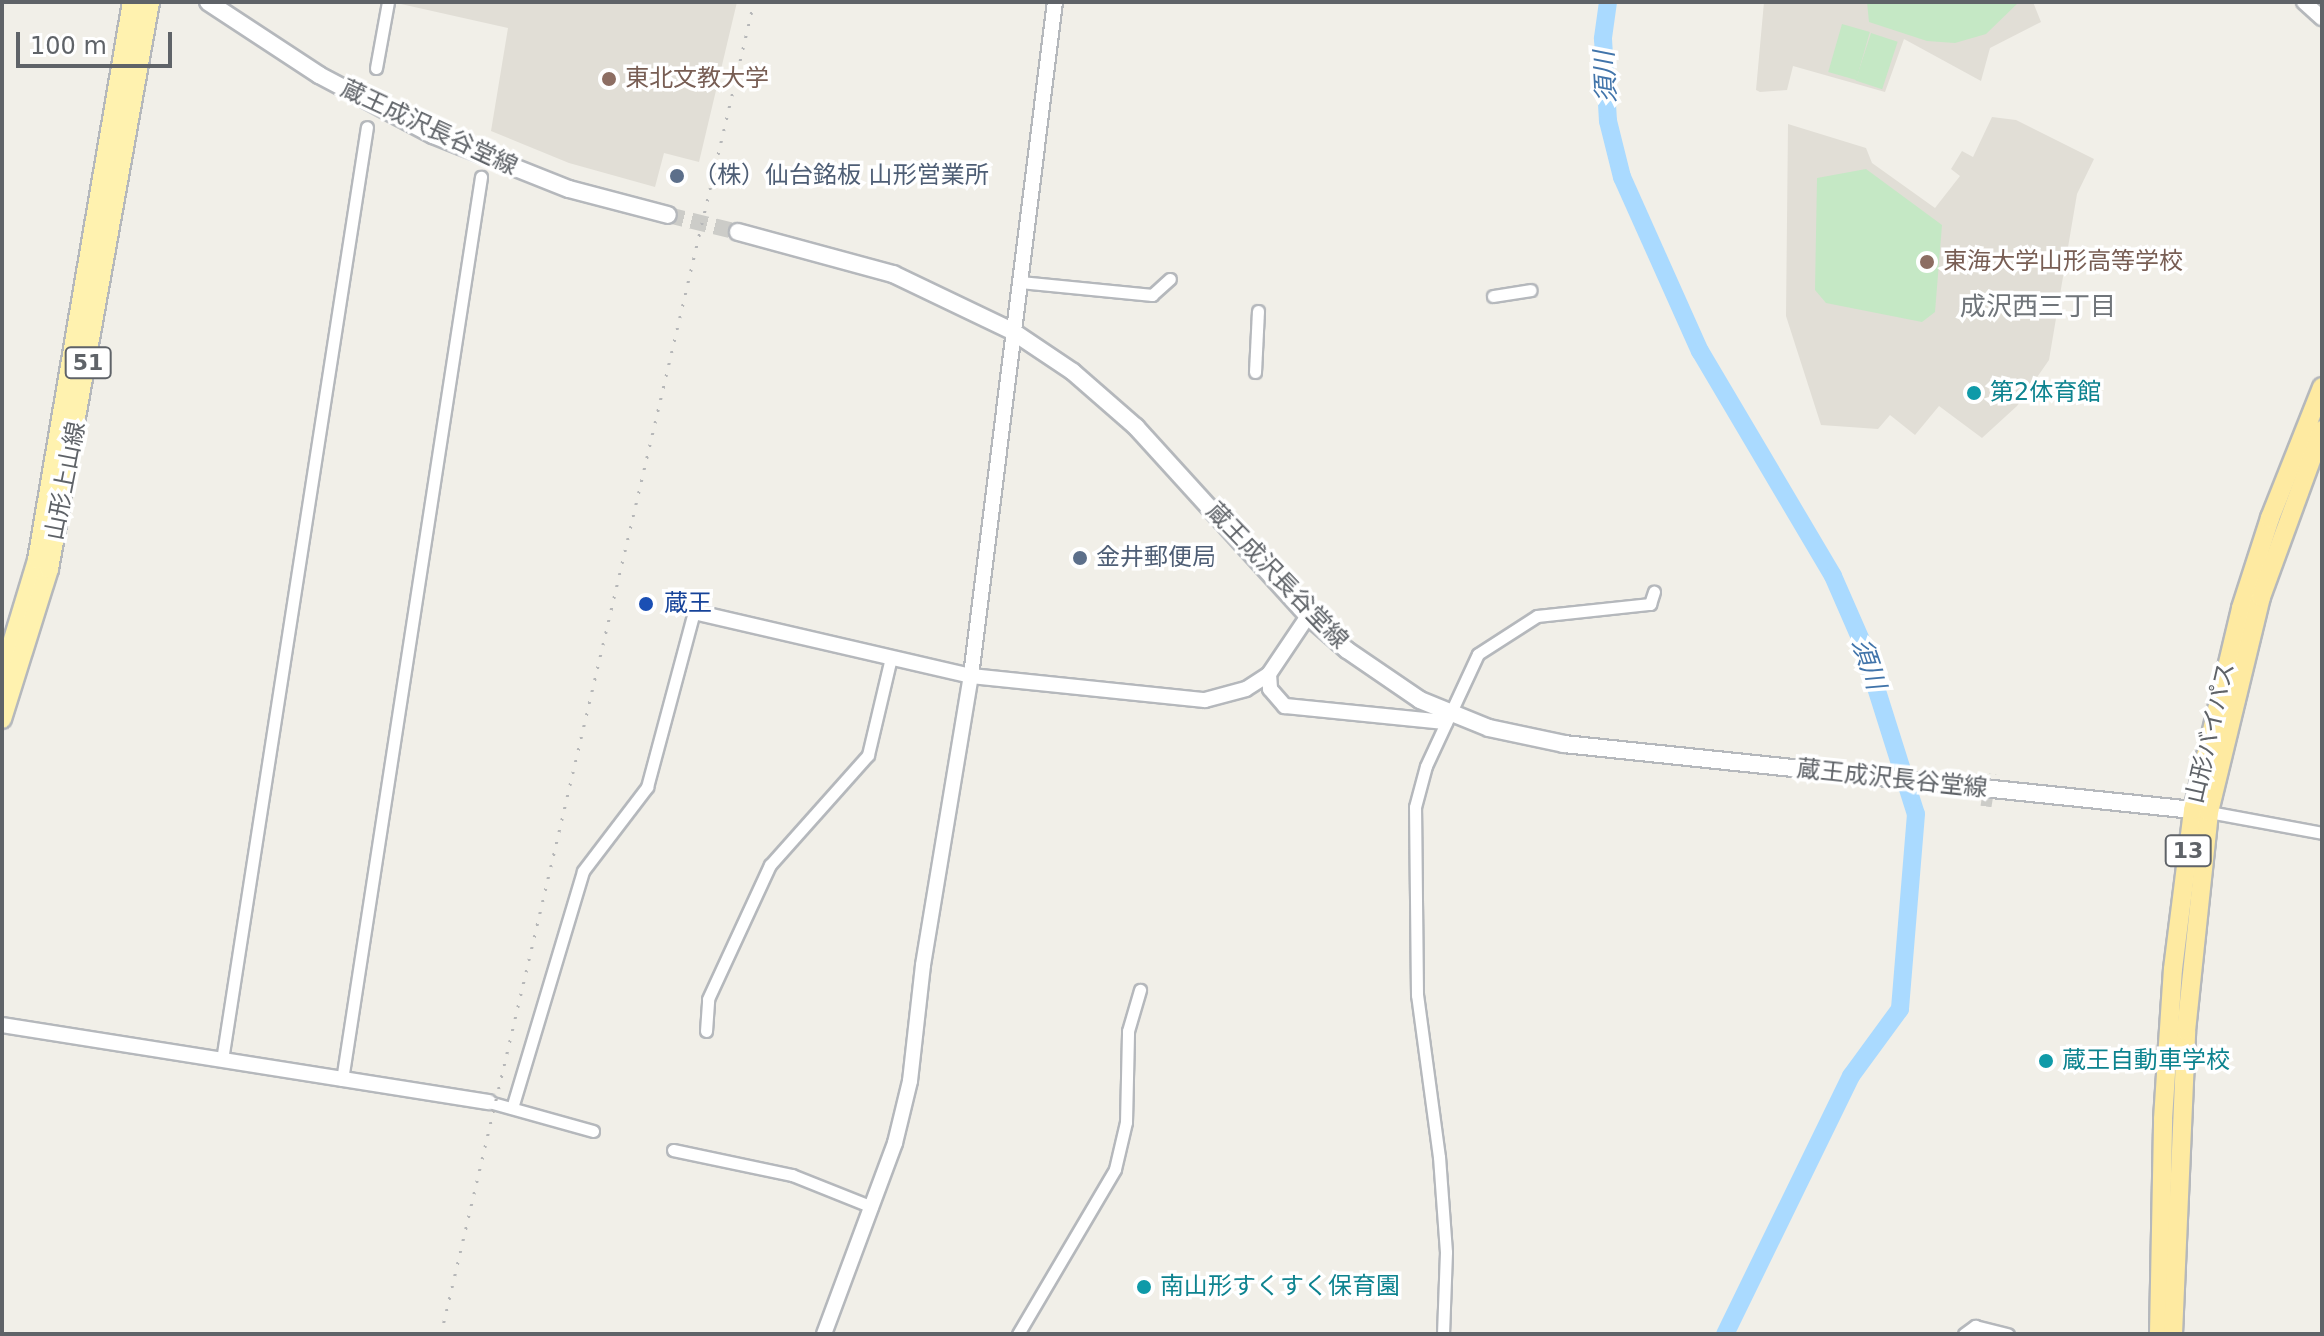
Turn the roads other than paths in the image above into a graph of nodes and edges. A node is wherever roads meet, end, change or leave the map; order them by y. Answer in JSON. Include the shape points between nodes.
{"nodes":[{"id":1,"x":132,"y":2,"type":"edge"},
{"id":2,"x":150,"y":2,"type":"edge"},
{"id":3,"x":208,"y":2,"type":"edge"},
{"id":4,"x":388,"y":2,"type":"edge"},
{"id":5,"x":1055,"y":2,"type":"edge"},
{"id":6,"x":2304,"y":2,"type":"edge"},
{"id":7,"x":2322,"y":18,"type":"edge"},
{"id":8,"x":376,"y":68,"type":"dead end"},
{"id":9,"x":367,"y":127,"type":"dead end"},
{"id":10,"x":481,"y":177,"type":"dead end"},
{"id":11,"x":668,"y":215,"type":"tunnel mouth"},
{"id":12,"x":738,"y":232,"type":"tunnel mouth"},
{"id":13,"x":1170,"y":279,"type":"dead end"},
{"id":14,"x":1020,"y":282,"type":"junction"},
{"id":15,"x":1531,"y":290,"type":"dead end"},
{"id":16,"x":1493,"y":296,"type":"dead end"},
{"id":17,"x":1258,"y":311,"type":"dead end"},
{"id":18,"x":1012,"y":331,"type":"junction"},
{"id":19,"x":1255,"y":372,"type":"dead end"},
{"id":20,"x":2322,"y":387,"type":"edge"},
{"id":21,"x":2322,"y":430,"type":"edge"},
{"id":22,"x":1654,"y":592,"type":"dead end"},
{"id":23,"x":694,"y":612,"type":"joint"},
{"id":24,"x":1308,"y":616,"type":"junction"},
{"id":25,"x":891,"y":658,"type":"junction"},
{"id":26,"x":1269,"y":674,"type":"junction"},
{"id":27,"x":2,"y":676,"type":"edge"},
{"id":28,"x":971,"y":676,"type":"junction"},
{"id":29,"x":1448,"y":717,"type":"junction"},
{"id":30,"x":2,"y":719,"type":"edge"},
{"id":31,"x":2201,"y":811,"type":"junction"},
{"id":32,"x":2322,"y":833,"type":"edge"},
{"id":33,"x":1140,"y":990,"type":"dead end"},
{"id":34,"x":2,"y":1025,"type":"edge"},
{"id":35,"x":706,"y":1031,"type":"dead end"},
{"id":36,"x":222,"y":1060,"type":"junction"},
{"id":37,"x":342,"y":1080,"type":"junction"},
{"id":38,"x":489,"y":1102,"type":"joint"},
{"id":39,"x":512,"y":1108,"type":"junction"},
{"id":40,"x":593,"y":1131,"type":"dead end"},
{"id":41,"x":673,"y":1150,"type":"dead end"},
{"id":42,"x":872,"y":1207,"type":"junction"},
{"id":43,"x":824,"y":1334,"type":"edge"},
{"id":44,"x":1018,"y":1334,"type":"edge"},
{"id":45,"x":1443,"y":1334,"type":"edge"},
{"id":46,"x":1964,"y":1334,"type":"edge"},
{"id":47,"x":2008,"y":1334,"type":"edge"},
{"id":48,"x":2159,"y":1334,"type":"edge"},
{"id":49,"x":2173,"y":1334,"type":"edge"}],
"edges":[{"from":1,"to":27,"type":"main road","name":"山形上山線","number":"51","via":[[37,560]]},
{"from":2,"to":30,"type":"main road","name":"山形上山線","number":"51","via":[[49,569]]},
{"from":3,"to":11,"type":"main road","name":"蔵王成沢長谷堂線","via":[[319,75],[433,135],[569,189]]},
{"from":4,"to":8,"type":"street"},
{"from":5,"to":14,"type":"street"},
{"from":6,"to":7,"type":"street"},
{"from":9,"to":36,"type":"street"},
{"from":10,"to":37,"type":"street"},
{"from":12,"to":18,"type":"main road","name":"蔵王成沢長谷堂線","via":[[893,274]]},
{"from":13,"to":14,"type":"street","via":[[1152,295]]},
{"from":14,"to":18,"type":"street"},
{"from":15,"to":16,"type":"street"},
{"from":17,"to":19,"type":"street"},
{"from":18,"to":24,"type":"main road","name":"蔵王成沢長谷堂線","via":[[1073,372],[1136,427]]},
{"from":18,"to":28,"type":"street"},
{"from":20,"to":31,"type":"highway","name":"山形バイパス","number":"13","via":[[2241,608]]},
{"from":21,"to":31,"type":"highway","name":"山形バイパス","number":"13","via":[[2261,597]]},
{"from":22,"to":29,"type":"street","via":[[1650,604],[1524,622],[1478,654]]},
{"from":23,"to":25,"type":"street"},
{"from":23,"to":39,"type":"street","via":[[647,787],[583,871]]},
{"from":24,"to":26,"type":"street"},
{"from":24,"to":29,"type":"main road","name":"蔵王成沢長谷堂線","via":[[1374,672]]},
{"from":25,"to":28,"type":"street"},
{"from":25,"to":35,"type":"street","via":[[868,755],[770,865],[708,999]]},
{"from":26,"to":28,"type":"street","via":[[1246,689],[1205,700]]},
{"from":26,"to":29,"type":"street","via":[[1270,689],[1285,706]]},
{"from":28,"to":42,"type":"street","via":[[925,949],[910,1081]]},
{"from":29,"to":31,"type":"main road","name":"蔵王成沢長谷堂線","via":[[1537,740]]},
{"from":29,"to":45,"type":"street","via":[[1415,807],[1417,995],[1446,1252]]},
{"from":31,"to":32,"type":"street"},
{"from":31,"to":48,"type":"highway","name":"山形バイパス","number":"13","via":[[2173,969]]},
{"from":31,"to":49,"type":"highway","name":"山形バイパス","number":"13"},
{"from":33,"to":44,"type":"street","via":[[1128,1031],[1126,1122],[1115,1169]]},
{"from":34,"to":36,"type":"street"},
{"from":36,"to":37,"type":"street"},
{"from":37,"to":38,"type":"street"},
{"from":38,"to":39,"type":"street"},
{"from":39,"to":40,"type":"street"},
{"from":41,"to":42,"type":"street","via":[[792,1175]]},
{"from":42,"to":43,"type":"street"},
{"from":46,"to":47,"type":"street","via":[[1975,1326]]}]}
